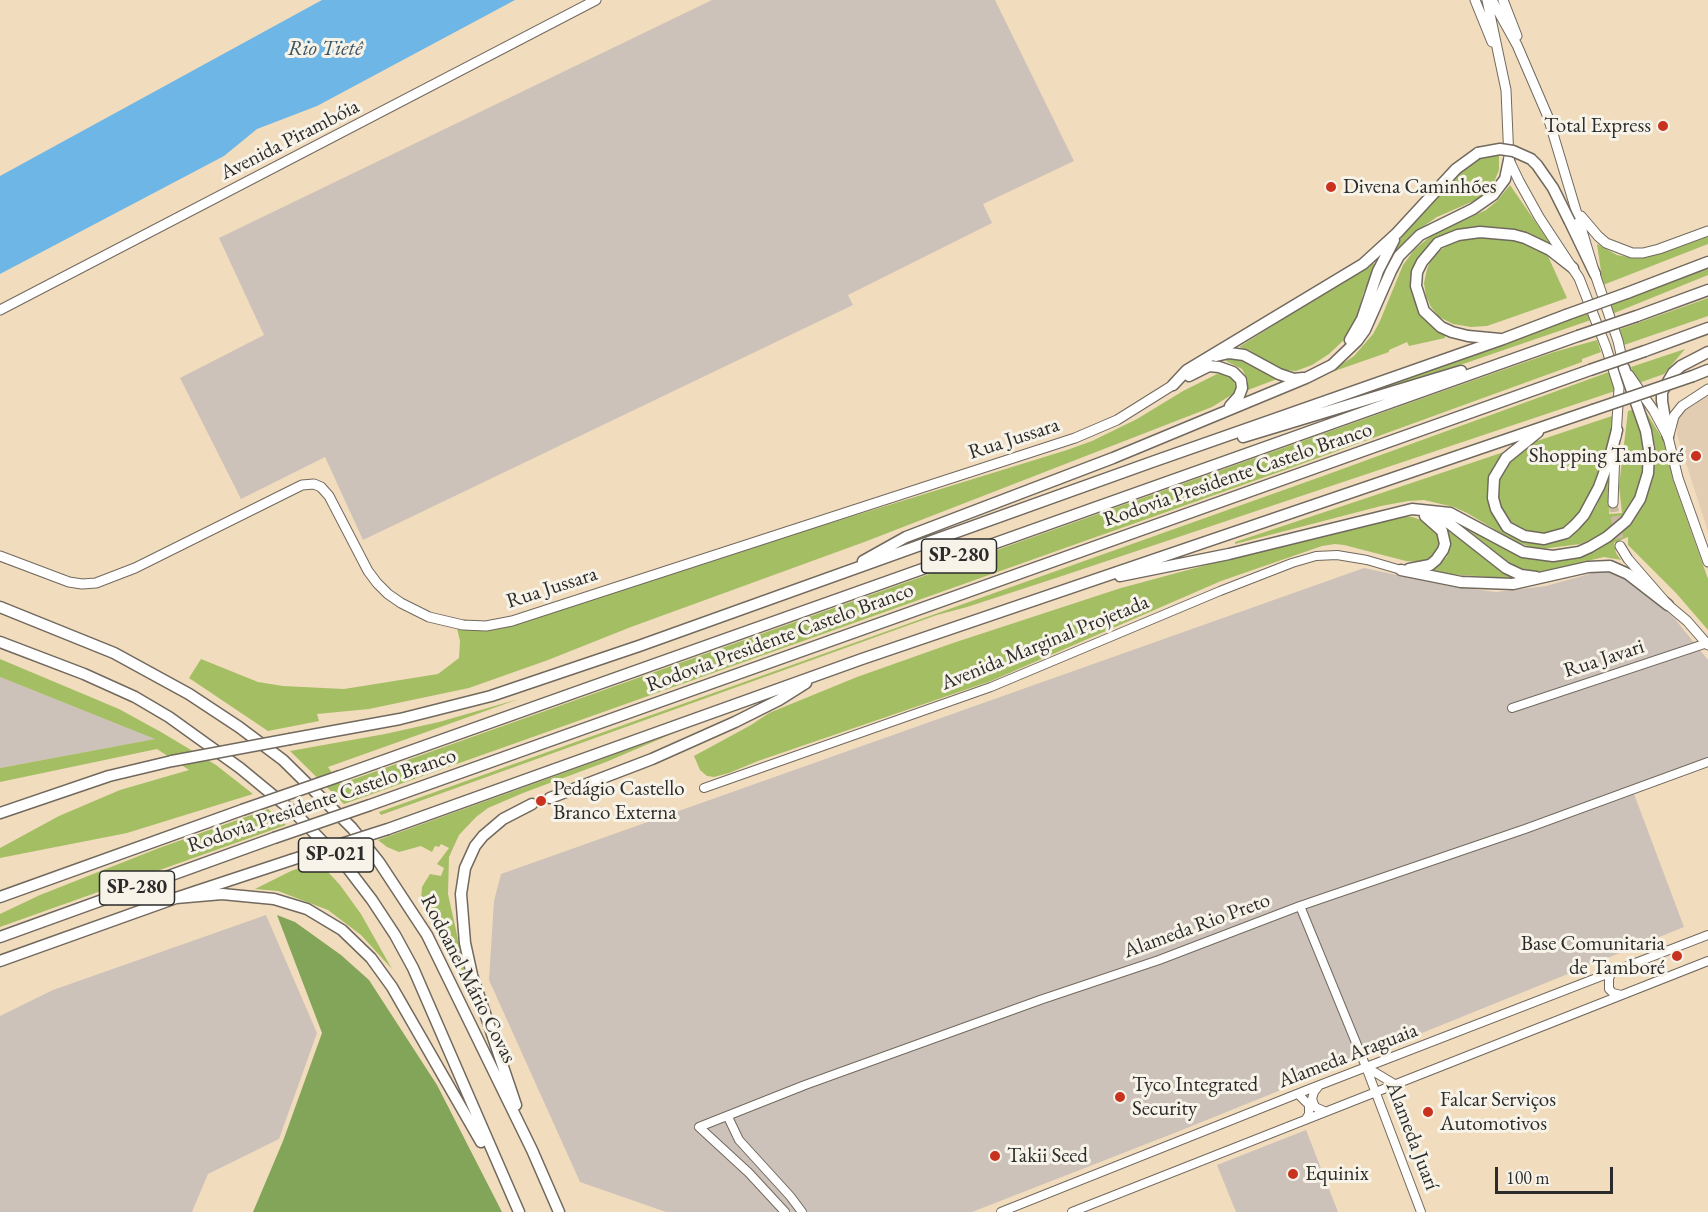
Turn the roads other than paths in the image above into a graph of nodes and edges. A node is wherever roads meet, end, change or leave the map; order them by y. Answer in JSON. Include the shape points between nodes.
{"nodes":[{"id":1,"x":596,"y":0,"type":"edge"},
{"id":2,"x":1475,"y":0,"type":"edge"},
{"id":3,"x":1486,"y":0,"type":"edge"},
{"id":4,"x":1492,"y":0,"type":"edge"},
{"id":5,"x":1503,"y":0,"type":"edge"},
{"id":6,"x":1517,"y":45,"type":"junction"},
{"id":7,"x":1499,"y":56,"type":"junction"},
{"id":8,"x":1509,"y":160,"type":"junction"},
{"id":9,"x":1577,"y":211,"type":"junction"},
{"id":10,"x":1708,"y":231,"type":"edge"},
{"id":11,"x":1397,"y":233,"type":"junction"},
{"id":12,"x":1708,"y":262,"type":"edge"},
{"id":13,"x":1573,"y":268,"type":"junction"},
{"id":14,"x":1595,"y":274,"type":"junction"},
{"id":15,"x":1708,"y":290,"type":"edge"},
{"id":16,"x":0,"y":310,"type":"edge"},
{"id":17,"x":1708,"y":328,"type":"edge"},
{"id":18,"x":1503,"y":339,"type":"junction"},
{"id":19,"x":1708,"y":352,"type":"edge"},
{"id":20,"x":1207,"y":358,"type":"junction"},
{"id":21,"x":1332,"y":365,"type":"junction"},
{"id":22,"x":1624,"y":368,"type":"junction"},
{"id":23,"x":1479,"y":370,"type":"junction"},
{"id":24,"x":1708,"y":370,"type":"edge"},
{"id":25,"x":1306,"y":378,"type":"junction"},
{"id":26,"x":1173,"y":385,"type":"junction"},
{"id":27,"x":1708,"y":389,"type":"edge"},
{"id":28,"x":1221,"y":412,"type":"junction"},
{"id":29,"x":1547,"y":426,"type":"junction"},
{"id":30,"x":1617,"y":430,"type":"junction"},
{"id":31,"x":1668,"y":438,"type":"junction"},
{"id":32,"x":1152,"y":462,"type":"junction"},
{"id":33,"x":1613,"y":503,"type":"tunnel mouth"},
{"id":34,"x":1412,"y":509,"type":"junction"},
{"id":35,"x":1425,"y":510,"type":"junction"},
{"id":36,"x":1620,"y":546,"type":"tunnel mouth"},
{"id":37,"x":0,"y":556,"type":"edge"},
{"id":38,"x":1708,"y":562,"type":"edge"},
{"id":39,"x":1401,"y":570,"type":"junction"},
{"id":40,"x":846,"y":572,"type":"junction"},
{"id":41,"x":1544,"y":578,"type":"junction"},
{"id":42,"x":1072,"y":586,"type":"junction"},
{"id":43,"x":1668,"y":605,"type":"junction"},
{"id":44,"x":0,"y":607,"type":"edge"},
{"id":45,"x":0,"y":642,"type":"edge"},
{"id":46,"x":1708,"y":644,"type":"edge"},
{"id":47,"x":814,"y":676,"type":"junction"},
{"id":48,"x":1512,"y":708,"type":"dead end"},
{"id":49,"x":1708,"y":762,"type":"edge"},
{"id":50,"x":704,"y":788,"type":"dead end"},
{"id":51,"x":550,"y":798,"type":"tunnel mouth"},
{"id":52,"x":532,"y":804,"type":"tunnel mouth"},
{"id":53,"x":0,"y":813,"type":"edge"},
{"id":54,"x":0,"y":897,"type":"edge"},
{"id":55,"x":176,"y":898,"type":"junction"},
{"id":56,"x":1300,"y":906,"type":"junction"},
{"id":57,"x":1708,"y":935,"type":"edge"},
{"id":58,"x":0,"y":937,"type":"edge"},
{"id":59,"x":33,"y":949,"type":"junction"},
{"id":60,"x":0,"y":961,"type":"edge"},
{"id":61,"x":1708,"y":961,"type":"edge"},
{"id":62,"x":0,"y":966,"type":"edge"},
{"id":63,"x":1611,"y":973,"type":"junction"},
{"id":64,"x":1621,"y":995,"type":"junction"},
{"id":65,"x":1366,"y":1067,"type":"junction"},
{"id":66,"x":1396,"y":1085,"type":"junction"},
{"id":67,"x":1319,"y":1086,"type":"junction"},
{"id":68,"x":1375,"y":1093,"type":"junction"},
{"id":69,"x":1298,"y":1094,"type":"junction"},
{"id":70,"x":1324,"y":1111,"type":"junction"},
{"id":71,"x":729,"y":1117,"type":"junction"},
{"id":72,"x":1306,"y":1119,"type":"junction"},
{"id":73,"x":532,"y":1150,"type":"junction"},
{"id":74,"x":506,"y":1185,"type":"junction"},
{"id":75,"x":519,"y":1212,"type":"edge"},
{"id":76,"x":559,"y":1212,"type":"edge"},
{"id":77,"x":785,"y":1212,"type":"edge"},
{"id":78,"x":802,"y":1212,"type":"edge"},
{"id":79,"x":1001,"y":1212,"type":"edge"},
{"id":80,"x":1072,"y":1212,"type":"edge"},
{"id":81,"x":1421,"y":1212,"type":"edge"}],
"edges":[{"from":1,"to":16,"type":"main road","name":"Avenida Pirambóia"},
{"from":2,"to":7,"type":"main road"},
{"from":3,"to":7,"type":"main road"},
{"from":4,"to":6,"type":"main road"},
{"from":5,"to":6,"type":"main road"},
{"from":6,"to":9,"type":"main road","via":[[1548,117]]},
{"from":7,"to":8,"type":"main road","via":[[1506,90]]},
{"from":8,"to":13,"type":"main road","via":[[1539,217]]},
{"from":8,"to":21,"type":"highway","via":[[1505,179],[1493,195],[1420,235],[1399,256],[1365,330]]},
{"from":9,"to":10,"type":"main road","via":[[1606,243],[1632,253],[1659,249]]},
{"from":9,"to":14,"type":"main road"},
{"from":11,"to":14,"type":"highway","bridge":true,"via":[[1467,160],[1478,153],[1513,151],[1531,159],[1553,188]]},
{"from":11,"to":20,"type":"highway","via":[[1354,270]]},
{"from":11,"to":21,"type":"highway","via":[[1356,330]]},
{"from":12,"to":18,"type":"highway","bridge":true},
{"from":13,"to":18,"type":"highway","via":[[1550,250],[1514,235],[1480,232],[1438,243],[1418,272],[1416,286],[1424,311],[1452,332]]},
{"from":13,"to":30,"type":"main road","via":[[1616,376]]},
{"from":14,"to":22,"type":"main road"},
{"from":15,"to":23,"type":"highway","name":"Rodovia Presidente Castelo Branco","number":"SP-280","bridge":true},
{"from":17,"to":58,"type":"highway","name":"Rodovia Presidente Castelo Branco","number":"SP-280","bridge":true},
{"from":18,"to":32,"type":"highway"},
{"from":19,"to":31,"type":"highway","via":[[1681,366],[1665,386],[1662,401]]},
{"from":20,"to":25,"type":"highway","via":[[1229,353],[1244,355],[1279,374]]},
{"from":20,"to":26,"type":"highway","via":[[1187,370]]},
{"from":21,"to":25,"type":"highway"},
{"from":22,"to":31,"type":"main road"},
{"from":22,"to":35,"type":"highway","via":[[1646,431],[1648,473],[1635,509],[1607,537],[1579,552],[1539,555],[1506,545],[1450,513]]},
{"from":23,"to":32,"type":"highway","via":[[1441,376],[1184,456]]},
{"from":23,"to":54,"type":"highway","name":"Rodovia Presidente Castelo Branco","number":"SP-280","bridge":true},
{"from":24,"to":29,"type":"highway","bridge":true},
{"from":25,"to":28,"type":"highway"},
{"from":26,"to":28,"type":"highway","via":[[1209,366],[1233,372],[1241,380],[1241,391],[1233,404]]},
{"from":26,"to":37,"type":"main road","name":"Rua Jussara","via":[[1117,420],[1075,438],[512,621],[486,626],[429,617],[388,594],[368,571],[329,496],[314,484],[302,485],[135,568],[96,583],[69,582]]},
{"from":27,"to":31,"type":"main road","via":[[1682,406],[1674,416]]},
{"from":28,"to":40,"type":"highway","via":[[906,537]]},
{"from":29,"to":30,"type":"highway","via":[[1506,458],[1494,478],[1493,488],[1496,509],[1507,526],[1524,536],[1544,539],[1566,533],[1584,515],[1599,487]]},
{"from":29,"to":42,"type":"highway"},
{"from":30,"to":33,"type":"main road"},
{"from":31,"to":38,"type":"main road"},
{"from":32,"to":40,"type":"highway"},
{"from":34,"to":35,"type":"highway"},
{"from":34,"to":39,"type":"highway","via":[[1436,524],[1445,544],[1441,555],[1430,565]]},
{"from":34,"to":42,"type":"highway","via":[[1229,554]]},
{"from":35,"to":41,"type":"highway","via":[[1514,572]]},
{"from":36,"to":43,"type":"main road"},
{"from":39,"to":41,"type":"highway","via":[[1483,584]]},
{"from":39,"to":50,"type":"street","name":"Avenida Marginal Projetada","via":[[1337,555],[1292,563],[991,687]]},
{"from":40,"to":53,"type":"highway","bridge":true,"via":[[491,696],[109,776]]},
{"from":41,"to":43,"type":"highway","via":[[1610,566],[1628,574]]},
{"from":42,"to":47,"type":"highway"},
{"from":43,"to":46,"type":"main road"},
{"from":44,"to":73,"type":"highway","name":"Rodoanel Mário Covas","number":"SP-021","via":[[114,653],[189,694],[283,760],[324,799],[380,862],[427,934]]},
{"from":45,"to":74,"type":"highway","number":"SP-021","via":[[84,674],[170,717],[297,815],[346,866],[384,918],[413,968]]},
{"from":46,"to":48,"type":"street","name":"Rua Javari"},
{"from":47,"to":51,"type":"highway","via":[[735,723]]},
{"from":47,"to":55,"type":"highway","bridge":true,"via":[[388,829]]},
{"from":49,"to":56,"type":"street","name":"Alameda Rio Preto","via":[[1525,830]]},
{"from":52,"to":73,"type":"highway","via":[[504,819],[475,846],[465,868],[461,894],[472,975]]},
{"from":55,"to":59,"type":"highway"},
{"from":55,"to":74,"type":"highway","via":[[222,894],[274,899],[308,909],[342,930],[371,958],[392,987]]},
{"from":56,"to":65,"type":"street","name":"Alameda Juarí"},
{"from":56,"to":71,"type":"street","name":"Alameda Rio Preto","via":[[805,1085]]},
{"from":57,"to":63,"type":"street","name":"Alameda Araguaia"},
{"from":59,"to":60,"type":"highway"},
{"from":59,"to":62,"type":"highway"},
{"from":61,"to":64,"type":"street","name":"Alameda Araguaia"},
{"from":63,"to":64,"type":"street","via":[[1609,989]]},
{"from":63,"to":65,"type":"street","name":"Alameda Araguaia"},
{"from":64,"to":66,"type":"street","name":"Alameda Araguaia"},
{"from":65,"to":66,"type":"street"},
{"from":65,"to":67,"type":"street","name":"Alameda Araguaia"},
{"from":65,"to":68,"type":"street","name":"Alameda Juarí"},
{"from":66,"to":68,"type":"street","name":"Alameda Araguaia"},
{"from":67,"to":69,"type":"street","name":"Alameda Araguaia"},
{"from":67,"to":70,"type":"street","via":[[1312,1099],[1315,1107]]},
{"from":68,"to":70,"type":"street","name":"Alameda Araguaia"},
{"from":68,"to":81,"type":"street","name":"Alameda Juarí"},
{"from":69,"to":72,"type":"street","via":[[1309,1105]]},
{"from":69,"to":79,"type":"street","name":"Alameda Araguaia"},
{"from":70,"to":72,"type":"street","name":"Alameda Araguaia"},
{"from":71,"to":77,"type":"street","name":"Alameda Rio Preto","via":[[699,1127]]},
{"from":71,"to":78,"type":"street","via":[[739,1140]]},
{"from":72,"to":80,"type":"street","name":"Alameda Araguaia"},
{"from":73,"to":76,"type":"highway","name":"Rodoanel Mário Covas","number":"SP-021"},
{"from":74,"to":75,"type":"highway","number":"SP-021"}]}
